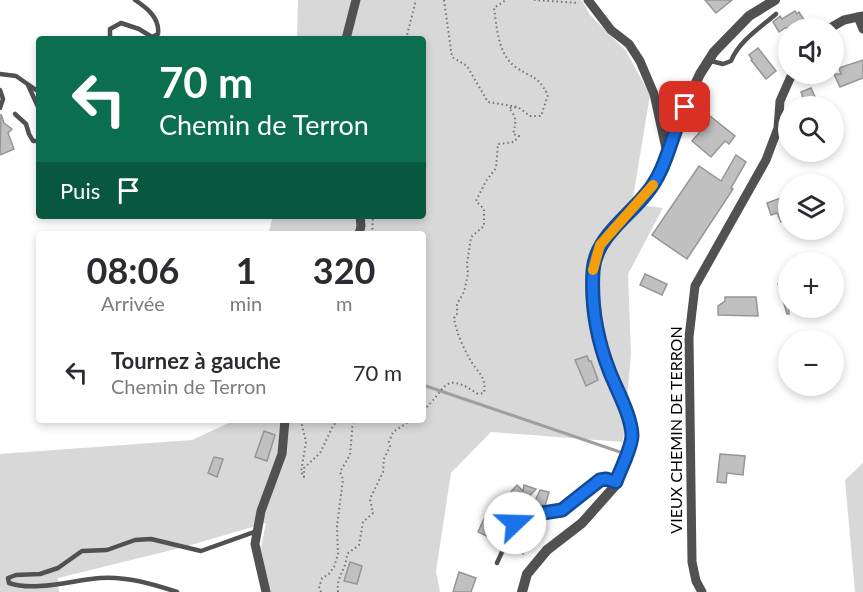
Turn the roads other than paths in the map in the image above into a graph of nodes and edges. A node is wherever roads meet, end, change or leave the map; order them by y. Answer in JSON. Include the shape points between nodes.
{"nodes":[{"id":1,"x":135,"y":0,"type":"edge"},
{"id":2,"x":356,"y":0,"type":"edge"},
{"id":3,"x":775,"y":0,"type":"edge"},
{"id":4,"x":590,"y":2,"type":"edge"},
{"id":5,"x":776,"y":14,"type":"dead end"},
{"id":6,"x":860,"y":16,"type":"edge"},
{"id":7,"x":844,"y":20,"type":"edge"},
{"id":8,"x":863,"y":29,"type":"edge"},
{"id":9,"x":110,"y":36,"type":"edge"},
{"id":10,"x":150,"y":36,"type":"edge"},
{"id":11,"x":154,"y":36,"type":"edge"},
{"id":12,"x":347,"y":36,"type":"edge"},
{"id":13,"x":709,"y":60,"type":"junction"},
{"id":14,"x":0,"y":74,"type":"edge"},
{"id":15,"x":26,"y":83,"type":"junction"},
{"id":16,"x":788,"y":84,"type":"edge"},
{"id":17,"x":0,"y":90,"type":"edge"},
{"id":18,"x":36,"y":90,"type":"edge"},
{"id":19,"x":36,"y":103,"type":"edge"},
{"id":20,"x":0,"y":108,"type":"edge"},
{"id":21,"x":15,"y":114,"type":"dead end"},
{"id":22,"x":36,"y":141,"type":"edge"},
{"id":23,"x":667,"y":153,"type":"junction"},
{"id":24,"x":285,"y":423,"type":"edge"},
{"id":25,"x":616,"y":482,"type":"junction"},
{"id":26,"x":257,"y":531,"type":"junction"},
{"id":27,"x":497,"y":563,"type":"dead end"},
{"id":28,"x":177,"y":592,"type":"edge"},
{"id":29,"x":266,"y":592,"type":"edge"},
{"id":30,"x":522,"y":592,"type":"edge"},
{"id":31,"x":702,"y":592,"type":"edge"}],
"edges":[{"from":1,"to":11,"type":"lane","via":[[157,21],[158,34]]},
{"from":2,"to":12,"type":"street"},
{"from":3,"to":13,"type":"street","via":[[737,27]]},
{"from":4,"to":23,"type":"street","via":[[640,61],[654,94]]},
{"from":5,"to":13,"type":"lane","via":[[734,52],[731,61],[723,64]]},
{"from":6,"to":7,"type":"street"},
{"from":6,"to":8,"type":"street"},
{"from":9,"to":10,"type":"lane","via":[[110,29],[121,23]]},
{"from":13,"to":23,"type":"street","via":[[677,123]]},
{"from":14,"to":15,"type":"lane","via":[[16,76]]},
{"from":15,"to":18,"type":"lane"},
{"from":15,"to":19,"type":"lane"},
{"from":16,"to":31,"type":"street","name":"VIEUX CHEMIN DE TERRON","via":[[768,155],[695,286],[691,307],[692,562]]},
{"from":17,"to":20,"type":"lane"},
{"from":21,"to":22,"type":"lane"},
{"from":23,"to":25,"type":"street","via":[[648,193],[600,245],[593,269],[597,332],[632,435]]},
{"from":24,"to":26,"type":"street","via":[[282,454]]},
{"from":25,"to":27,"type":"lane","via":[[600,480],[562,510],[523,516],[515,523]]},
{"from":25,"to":30,"type":"street","via":[[582,523],[547,550],[527,574]]},
{"from":26,"to":28,"type":"lane","via":[[201,551],[151,539],[135,540],[108,549],[82,551],[58,568],[40,574],[8,578],[9,583],[28,587],[124,578]]},
{"from":26,"to":29,"type":"street","via":[[255,544]]}]}
